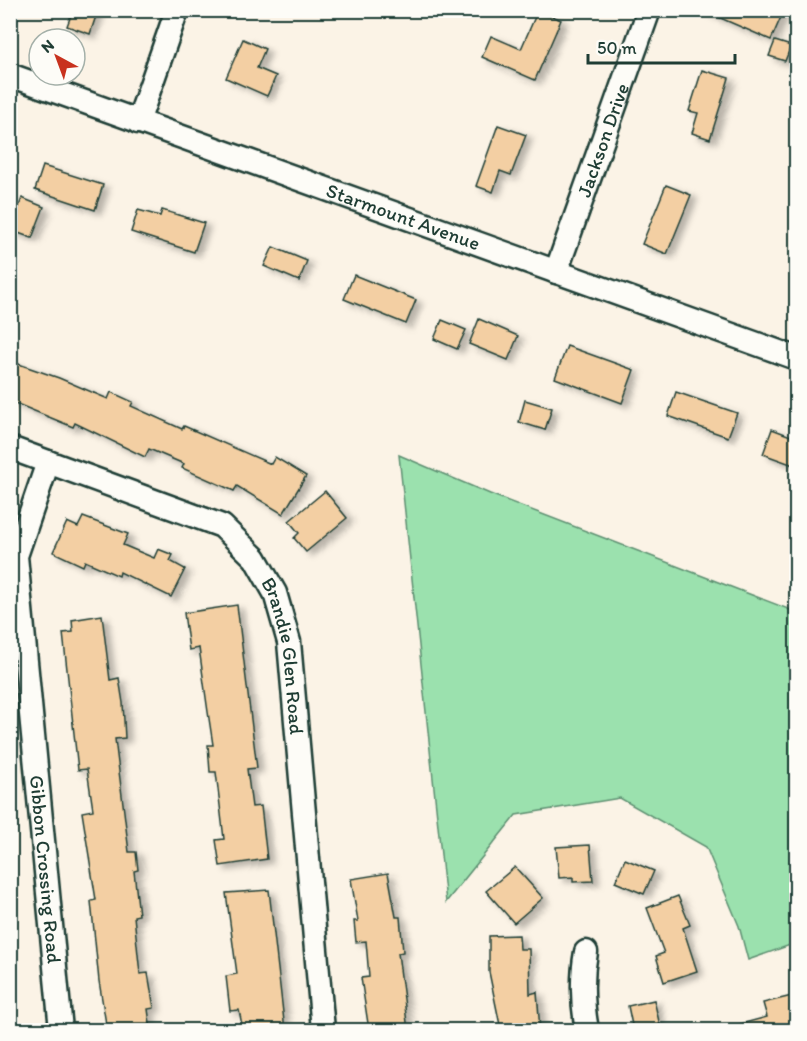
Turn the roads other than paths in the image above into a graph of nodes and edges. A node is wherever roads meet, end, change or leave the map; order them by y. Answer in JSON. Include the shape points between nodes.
{"nodes":[{"id":1,"x":177,"y":10,"type":"edge"},
{"id":2,"x":649,"y":10,"type":"edge"},
{"id":3,"x":10,"y":75,"type":"edge"},
{"id":4,"x":138,"y":122,"type":"junction"},
{"id":5,"x":556,"y":272,"type":"junction"},
{"id":6,"x":796,"y":358,"type":"edge"},
{"id":7,"x":10,"y":448,"type":"edge"},
{"id":8,"x":48,"y":462,"type":"junction"},
{"id":9,"x":586,"y":952,"type":"dead end"},
{"id":10,"x":62,"y":1030,"type":"edge"},
{"id":11,"x":323,"y":1030,"type":"edge"},
{"id":12,"x":587,"y":1030,"type":"edge"}],
"edges":[{"from":1,"to":4,"type":"street"},
{"from":2,"to":5,"type":"street","name":"Jackson Drive"},
{"from":3,"to":4,"type":"street","name":"Starmount Avenue"},
{"from":4,"to":5,"type":"street","name":"Starmount Avenue"},
{"from":5,"to":6,"type":"street","name":"Starmount Avenue"},
{"from":7,"to":8,"type":"street","name":"Brandie Glen Road"},
{"from":8,"to":10,"type":"street","name":"Gibbon Crossing Road","via":[[16,556]]},
{"from":8,"to":11,"type":"street","name":"Brandie Glen Road","via":[[222,526],[255,558],[275,593],[288,642]]},
{"from":9,"to":12,"type":"street","via":[[582,1006]]}]}
